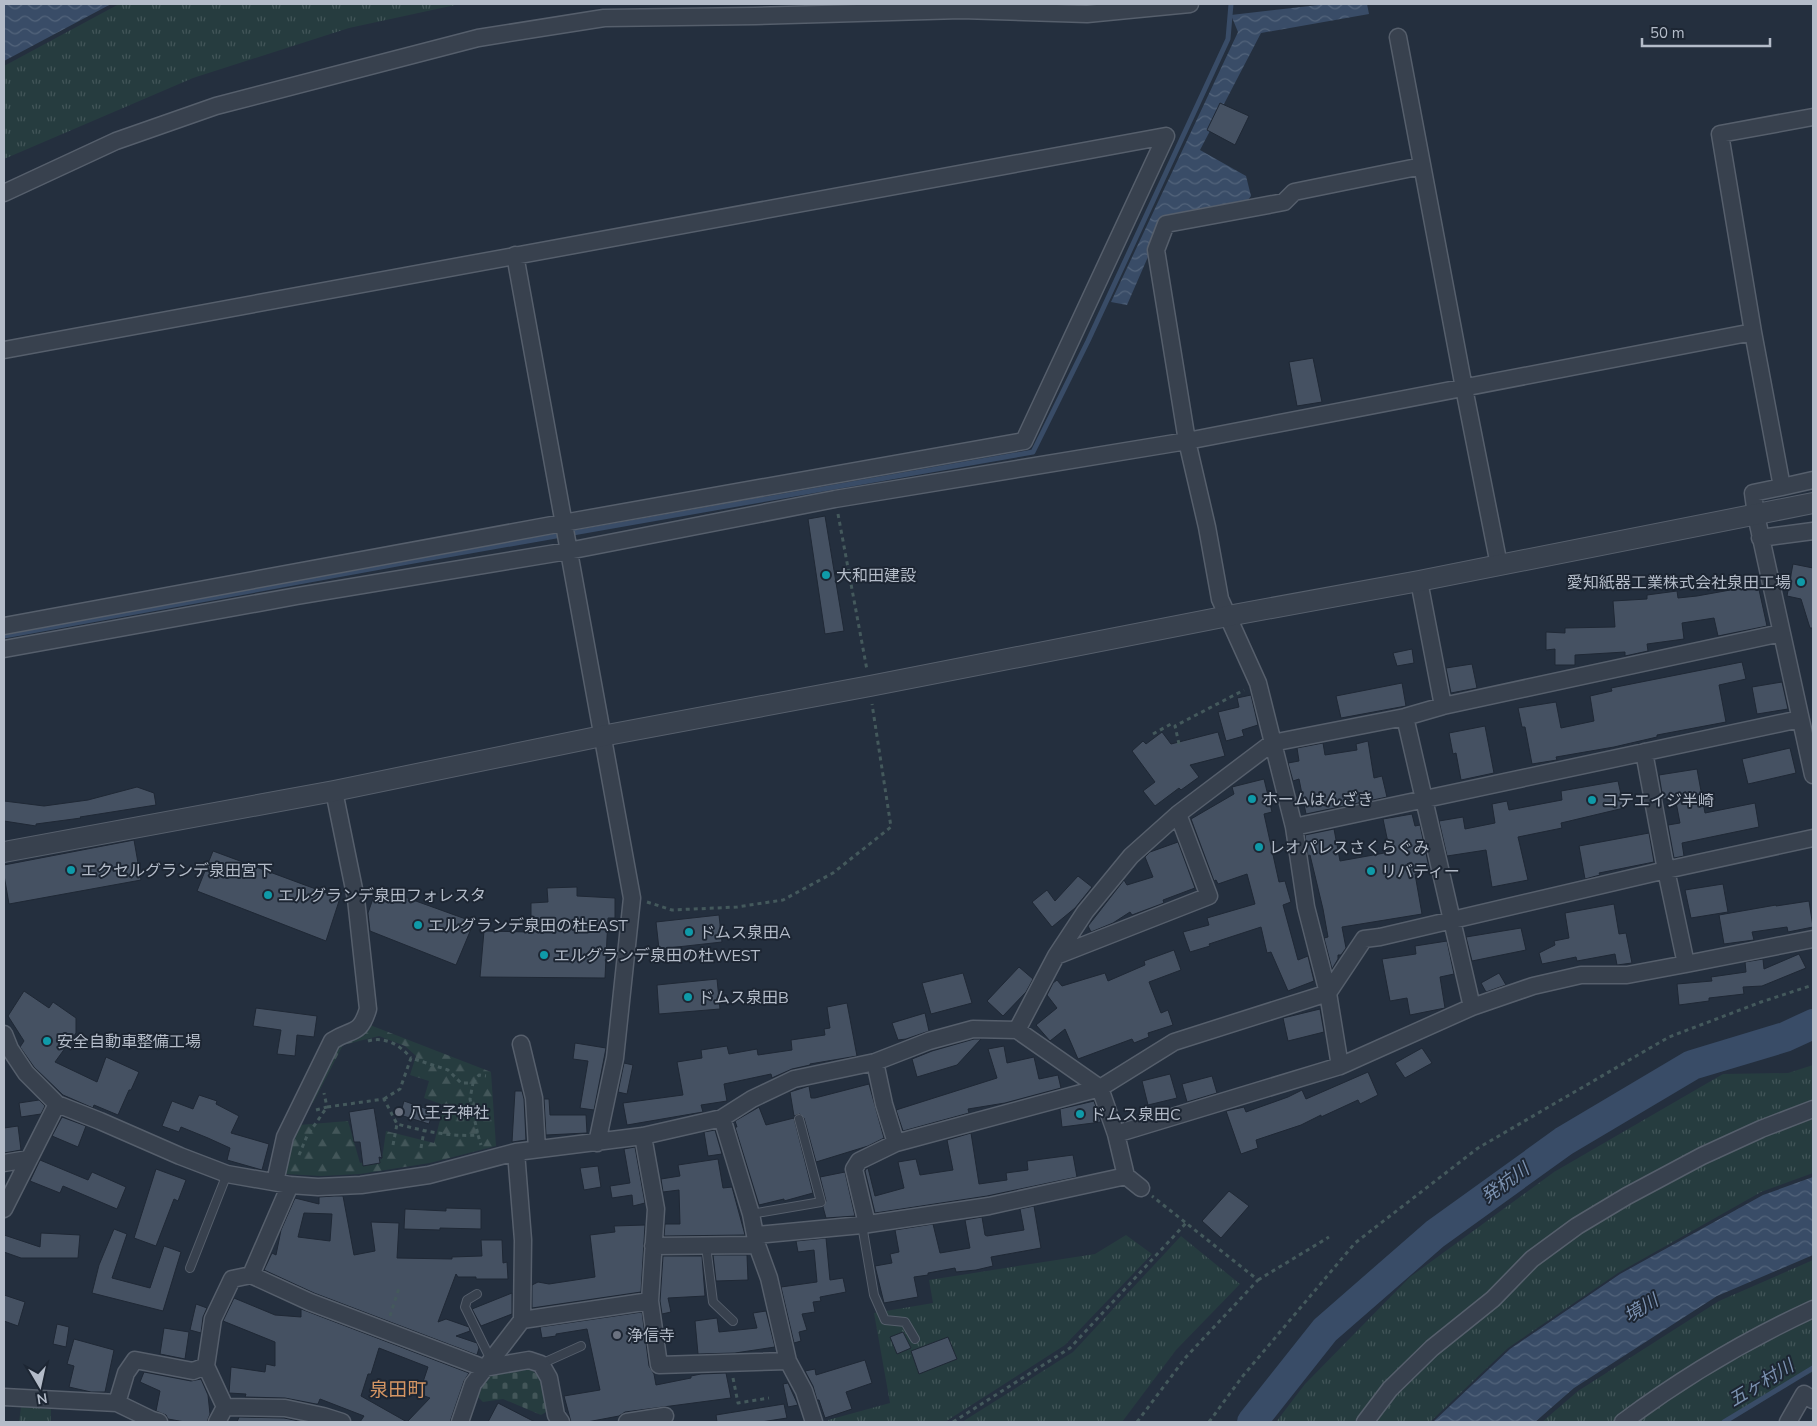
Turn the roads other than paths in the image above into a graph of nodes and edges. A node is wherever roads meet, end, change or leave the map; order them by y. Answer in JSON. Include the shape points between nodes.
{"nodes":[{"id":1,"x":1190,"y":4,"type":"edge"},
{"id":2,"x":1398,"y":37,"type":"dead end"},
{"id":3,"x":1813,"y":117,"type":"edge"},
{"id":4,"x":1422,"y":166,"type":"junction"},
{"id":5,"x":4,"y":193,"type":"edge"},
{"id":6,"x":515,"y":255,"type":"junction"},
{"id":7,"x":1753,"y":332,"type":"junction"},
{"id":8,"x":4,"y":350,"type":"edge"},
{"id":9,"x":1464,"y":388,"type":"junction"},
{"id":10,"x":1187,"y":440,"type":"junction"},
{"id":11,"x":1013,"y":443,"type":"junction"},
{"id":12,"x":1017,"y":468,"type":"junction"},
{"id":13,"x":1813,"y":480,"type":"edge"},
{"id":14,"x":1782,"y":487,"type":"junction"},
{"id":15,"x":1813,"y":503,"type":"edge"},
{"id":16,"x":1756,"y":515,"type":"junction"},
{"id":17,"x":563,"y":522,"type":"junction"},
{"id":18,"x":1813,"y":531,"type":"edge"},
{"id":19,"x":1760,"y":538,"type":"junction"},
{"id":20,"x":568,"y":551,"type":"junction"},
{"id":21,"x":1499,"y":565,"type":"junction"},
{"id":22,"x":1419,"y":581,"type":"junction"},
{"id":23,"x":1228,"y":616,"type":"junction"},
{"id":24,"x":4,"y":626,"type":"edge"},
{"id":25,"x":1781,"y":633,"type":"junction"},
{"id":26,"x":4,"y":649,"type":"edge"},
{"id":27,"x":1443,"y":706,"type":"junction"},
{"id":28,"x":1405,"y":717,"type":"junction"},
{"id":29,"x":1800,"y":719,"type":"junction"},
{"id":30,"x":602,"y":736,"type":"junction"},
{"id":31,"x":1272,"y":743,"type":"junction"},
{"id":32,"x":1644,"y":752,"type":"junction"},
{"id":33,"x":1813,"y":775,"type":"edge"},
{"id":34,"x":334,"y":791,"type":"junction"},
{"id":35,"x":1424,"y":800,"type":"junction"},
{"id":36,"x":1178,"y":814,"type":"junction"},
{"id":37,"x":1294,"y":827,"type":"junction"},
{"id":38,"x":1813,"y":838,"type":"edge"},
{"id":39,"x":4,"y":852,"type":"edge"},
{"id":40,"x":1666,"y":870,"type":"junction"},
{"id":41,"x":1452,"y":919,"type":"junction"},
{"id":42,"x":1813,"y":938,"type":"edge"},
{"id":43,"x":1056,"y":956,"type":"junction"},
{"id":44,"x":1686,"y":964,"type":"junction"},
{"id":45,"x":1328,"y":993,"type":"junction"},
{"id":46,"x":1472,"y":1007,"type":"junction"},
{"id":47,"x":1017,"y":1030,"type":"junction"},
{"id":48,"x":4,"y":1034,"type":"edge"},
{"id":49,"x":521,"y":1044,"type":"dead end"},
{"id":50,"x":7,"y":1050,"type":"edge"},
{"id":51,"x":875,"y":1062,"type":"junction"},
{"id":52,"x":1340,"y":1066,"type":"junction"},
{"id":53,"x":1100,"y":1088,"type":"junction"},
{"id":54,"x":57,"y":1104,"type":"junction"},
{"id":55,"x":1813,"y":1109,"type":"edge"},
{"id":56,"x":722,"y":1118,"type":"junction"},
{"id":57,"x":799,"y":1119,"type":"dead end"},
{"id":58,"x":1116,"y":1134,"type":"junction"},
{"id":59,"x":643,"y":1136,"type":"junction"},
{"id":60,"x":597,"y":1143,"type":"junction"},
{"id":61,"x":896,"y":1143,"type":"junction"},
{"id":62,"x":536,"y":1149,"type":"junction"},
{"id":63,"x":516,"y":1152,"type":"junction"},
{"id":64,"x":28,"y":1160,"type":"junction"},
{"id":65,"x":4,"y":1163,"type":"edge"},
{"id":66,"x":227,"y":1174,"type":"junction"},
{"id":67,"x":1126,"y":1176,"type":"junction"},
{"id":68,"x":282,"y":1184,"type":"junction"},
{"id":69,"x":1141,"y":1188,"type":"road end"},
{"id":70,"x":4,"y":1209,"type":"edge"},
{"id":71,"x":751,"y":1214,"type":"junction"},
{"id":72,"x":865,"y":1225,"type":"junction"},
{"id":73,"x":756,"y":1240,"type":"junction"},
{"id":74,"x":653,"y":1246,"type":"junction"},
{"id":75,"x":706,"y":1246,"type":"junction"},
{"id":76,"x":190,"y":1268,"type":"dead end"},
{"id":77,"x":251,"y":1275,"type":"junction"},
{"id":78,"x":477,"y":1294,"type":"dead end"},
{"id":79,"x":650,"y":1301,"type":"junction"},
{"id":80,"x":1813,"y":1310,"type":"edge"},
{"id":81,"x":522,"y":1320,"type":"junction"},
{"id":82,"x":733,"y":1321,"type":"dead end"},
{"id":83,"x":916,"y":1339,"type":"dead end"},
{"id":84,"x":580,"y":1346,"type":"dead end"},
{"id":85,"x":788,"y":1361,"type":"junction"},
{"id":86,"x":488,"y":1364,"type":"junction"},
{"id":87,"x":541,"y":1364,"type":"junction"},
{"id":88,"x":206,"y":1366,"type":"junction"},
{"id":89,"x":4,"y":1397,"type":"edge"},
{"id":90,"x":1813,"y":1400,"type":"edge"},
{"id":91,"x":116,"y":1403,"type":"junction"},
{"id":92,"x":225,"y":1406,"type":"junction"},
{"id":93,"x":665,"y":1416,"type":"dead end"},
{"id":94,"x":159,"y":1422,"type":"edge"},
{"id":95,"x":217,"y":1422,"type":"edge"},
{"id":96,"x":342,"y":1422,"type":"edge"},
{"id":97,"x":460,"y":1422,"type":"edge"},
{"id":98,"x":561,"y":1422,"type":"edge"},
{"id":99,"x":627,"y":1422,"type":"edge"},
{"id":100,"x":814,"y":1422,"type":"edge"},
{"id":101,"x":1365,"y":1422,"type":"edge"},
{"id":102,"x":1623,"y":1422,"type":"edge"},
{"id":103,"x":1788,"y":1422,"type":"edge"}],
"edges":[{"from":1,"to":5,"type":"street","via":[[1086,14],[960,10],[604,18],[478,38],[216,106],[116,141]]},
{"from":2,"to":4,"type":"street"},
{"from":3,"to":7,"type":"street","via":[[1720,134]]},
{"from":4,"to":9,"type":"street"},
{"from":4,"to":10,"type":"street","via":[[1294,192],[1284,202],[1166,224],[1156,250]]},
{"from":6,"to":8,"type":"street"},
{"from":6,"to":11,"type":"street","via":[[1166,136],[1024,441]]},
{"from":6,"to":17,"type":"street"},
{"from":7,"to":9,"type":"street"},
{"from":7,"to":14,"type":"street"},
{"from":9,"to":10,"type":"street"},
{"from":9,"to":21,"type":"street"},
{"from":10,"to":12,"type":"street"},
{"from":10,"to":23,"type":"street","via":[[1220,599]]},
{"from":11,"to":12,"type":"street"},
{"from":11,"to":17,"type":"street"},
{"from":12,"to":20,"type":"street","via":[[835,499]]},
{"from":13,"to":14,"type":"street"},
{"from":14,"to":16,"type":"street","via":[[1753,493]]},
{"from":15,"to":16,"type":"street"},
{"from":16,"to":19,"type":"street"},
{"from":16,"to":21,"type":"street"},
{"from":17,"to":20,"type":"street"},
{"from":17,"to":24,"type":"street"},
{"from":18,"to":19,"type":"street"},
{"from":19,"to":25,"type":"street"},
{"from":20,"to":26,"type":"street"},
{"from":20,"to":30,"type":"street"},
{"from":21,"to":22,"type":"street"},
{"from":22,"to":23,"type":"street"},
{"from":22,"to":27,"type":"street"},
{"from":23,"to":30,"type":"street"},
{"from":23,"to":31,"type":"street","via":[[1258,683]]},
{"from":25,"to":27,"type":"street"},
{"from":25,"to":29,"type":"street"},
{"from":27,"to":28,"type":"street"},
{"from":28,"to":31,"type":"street"},
{"from":28,"to":35,"type":"street"},
{"from":29,"to":32,"type":"street"},
{"from":29,"to":33,"type":"street"},
{"from":30,"to":34,"type":"street"},
{"from":30,"to":60,"type":"street","via":[[632,898],[615,1058]]},
{"from":31,"to":36,"type":"street"},
{"from":31,"to":37,"type":"street"},
{"from":32,"to":35,"type":"street"},
{"from":32,"to":40,"type":"street"},
{"from":34,"to":39,"type":"street"},
{"from":34,"to":68,"type":"street","via":[[356,899],[368,1010],[364,1023],[354,1032],[332,1041],[285,1137]]},
{"from":35,"to":37,"type":"street"},
{"from":35,"to":41,"type":"street"},
{"from":36,"to":43,"type":"street","via":[[1131,856],[1085,912]]},
{"from":36,"to":43,"type":"street","via":[[1209,896]]},
{"from":37,"to":45,"type":"street","via":[[1306,907]]},
{"from":38,"to":40,"type":"street"},
{"from":40,"to":41,"type":"street"},
{"from":40,"to":44,"type":"street"},
{"from":41,"to":45,"type":"street","via":[[1364,939]]},
{"from":41,"to":46,"type":"street"},
{"from":42,"to":44,"type":"street"},
{"from":43,"to":47,"type":"street"},
{"from":44,"to":46,"type":"street","via":[[1627,975],[1581,975],[1533,986]]},
{"from":45,"to":52,"type":"street"},
{"from":45,"to":53,"type":"street","via":[[1174,1042]]},
{"from":46,"to":52,"type":"street"},
{"from":47,"to":51,"type":"street","via":[[973,1029],[929,1041]]},
{"from":47,"to":53,"type":"street"},
{"from":48,"to":50,"type":"street"},
{"from":49,"to":62,"type":"street","via":[[534,1098]]},
{"from":50,"to":54,"type":"street"},
{"from":51,"to":56,"type":"street","via":[[794,1079]]},
{"from":51,"to":61,"type":"street"},
{"from":52,"to":58,"type":"street"},
{"from":53,"to":58,"type":"street"},
{"from":53,"to":61,"type":"street"},
{"from":54,"to":64,"type":"street"},
{"from":54,"to":66,"type":"street"},
{"from":55,"to":101,"type":"street","via":[[1702,1156],[1577,1226],[1532,1259],[1493,1299],[1432,1348],[1390,1389]]},
{"from":56,"to":59,"type":"street"},
{"from":56,"to":71,"type":"street"},
{"from":57,"to":71,"type":"lane","via":[[821,1202]]},
{"from":58,"to":67,"type":"street"},
{"from":59,"to":60,"type":"street"},
{"from":59,"to":74,"type":"street","via":[[656,1209]]},
{"from":60,"to":62,"type":"street"},
{"from":61,"to":72,"type":"street","via":[[858,1161],[854,1169]]},
{"from":62,"to":63,"type":"street"},
{"from":63,"to":68,"type":"street","via":[[429,1175],[361,1185],[318,1187]]},
{"from":63,"to":81,"type":"street","via":[[523,1240]]},
{"from":64,"to":65,"type":"street"},
{"from":64,"to":70,"type":"street"},
{"from":66,"to":68,"type":"street"},
{"from":66,"to":76,"type":"lane"},
{"from":67,"to":69,"type":"street"},
{"from":67,"to":72,"type":"street","via":[[989,1206]]},
{"from":68,"to":77,"type":"street"},
{"from":71,"to":73,"type":"street"},
{"from":72,"to":73,"type":"street"},
{"from":72,"to":83,"type":"lane","via":[[874,1296],[885,1320],[905,1322]]},
{"from":73,"to":75,"type":"street"},
{"from":73,"to":85,"type":"street","via":[[769,1278]]},
{"from":74,"to":75,"type":"street"},
{"from":74,"to":79,"type":"street"},
{"from":75,"to":82,"type":"lane","via":[[713,1302]]},
{"from":77,"to":86,"type":"street","via":[[385,1331]]},
{"from":77,"to":88,"type":"street","via":[[232,1279],[213,1319]]},
{"from":78,"to":86,"type":"lane","via":[[467,1300],[464,1307]]},
{"from":79,"to":81,"type":"street"},
{"from":79,"to":85,"type":"street","via":[[659,1365]]},
{"from":80,"to":102,"type":"street","via":[[1766,1331],[1660,1394]]},
{"from":81,"to":86,"type":"street"},
{"from":84,"to":87,"type":"lane"},
{"from":85,"to":100,"type":"street","via":[[804,1391]]},
{"from":86,"to":87,"type":"street","via":[[529,1360]]},
{"from":86,"to":97,"type":"street","via":[[473,1384]]},
{"from":87,"to":98,"type":"street","via":[[549,1378],[556,1415]]},
{"from":88,"to":91,"type":"street","via":[[193,1371],[135,1360],[126,1373]]},
{"from":88,"to":92,"type":"street"},
{"from":89,"to":91,"type":"street"},
{"from":90,"to":103,"type":"street","via":[[1804,1394]]},
{"from":91,"to":94,"type":"street"},
{"from":92,"to":95,"type":"street"},
{"from":92,"to":96,"type":"street","via":[[285,1408]]},
{"from":93,"to":99,"type":"street"}]}
